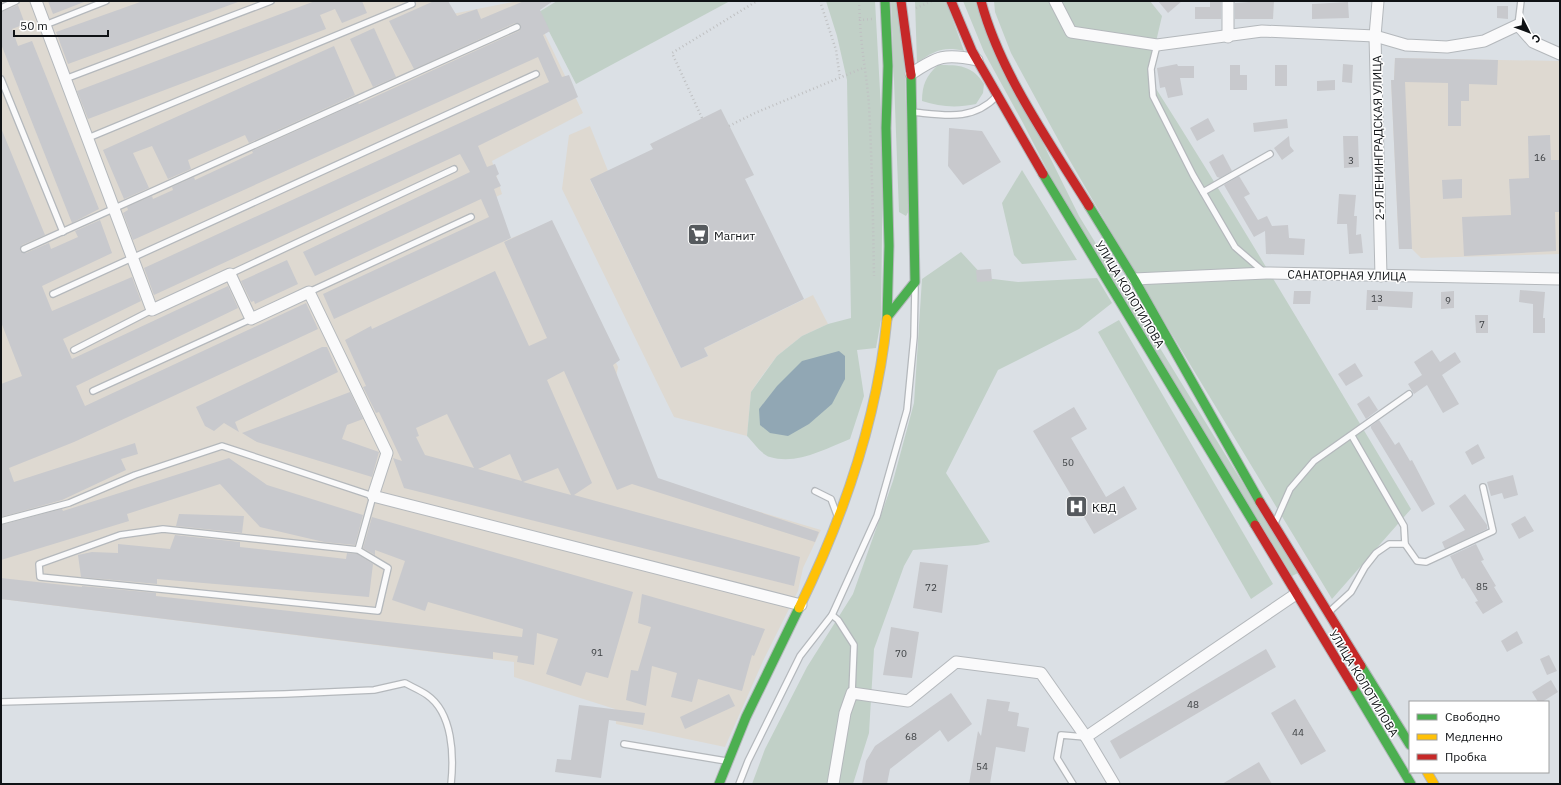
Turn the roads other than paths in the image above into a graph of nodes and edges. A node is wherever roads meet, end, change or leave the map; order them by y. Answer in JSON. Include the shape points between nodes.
{"nodes":[{"id":1,"x":16,"y":1,"type":"edge"},
{"id":2,"x":36,"y":1,"type":"edge"},
{"id":3,"x":106,"y":1,"type":"edge"},
{"id":4,"x":272,"y":1,"type":"edge"},
{"id":5,"x":411,"y":1,"type":"edge"},
{"id":6,"x":885,"y":1,"type":"edge"},
{"id":7,"x":901,"y":1,"type":"edge"},
{"id":8,"x":951,"y":1,"type":"edge"},
{"id":9,"x":981,"y":1,"type":"edge"},
{"id":10,"x":1055,"y":1,"type":"edge"},
{"id":11,"x":1228,"y":1,"type":"edge"},
{"id":12,"x":1378,"y":1,"type":"edge"},
{"id":13,"x":1521,"y":1,"type":"edge"},
{"id":14,"x":1,"y":8,"type":"edge"},
{"id":15,"x":45,"y":25,"type":"junction"},
{"id":16,"x":1518,"y":25,"type":"junction"},
{"id":17,"x":517,"y":27,"type":"dead end"},
{"id":18,"x":1375,"y":36,"type":"junction"},
{"id":19,"x":1228,"y":37,"type":"junction"},
{"id":20,"x":1157,"y":45,"type":"junction"},
{"id":21,"x":1560,"y":54,"type":"edge"},
{"id":22,"x":977,"y":60,"type":"junction"},
{"id":23,"x":536,"y":74,"type":"dead end"},
{"id":24,"x":911,"y":74,"type":"junction"},
{"id":25,"x":1,"y":79,"type":"edge"},
{"id":26,"x":65,"y":79,"type":"junction"},
{"id":27,"x":997,"y":96,"type":"junction"},
{"id":28,"x":912,"y":112,"type":"junction"},
{"id":29,"x":88,"y":138,"type":"junction"},
{"id":30,"x":1270,"y":154,"type":"dead end"},
{"id":31,"x":454,"y":170,"type":"dead end"},
{"id":32,"x":1203,"y":192,"type":"junction"},
{"id":33,"x":114,"y":209,"type":"junction"},
{"id":34,"x":471,"y":217,"type":"dead end"},
{"id":35,"x":63,"y":232,"type":"junction"},
{"id":36,"x":24,"y":249,"type":"dead end"},
{"id":37,"x":132,"y":257,"type":"junction"},
{"id":38,"x":1266,"y":273,"type":"junction"},
{"id":39,"x":230,"y":274,"type":"junction"},
{"id":40,"x":1381,"y":276,"type":"junction"},
{"id":41,"x":1134,"y":279,"type":"junction"},
{"id":42,"x":1560,"y":279,"type":"edge"},
{"id":43,"x":915,"y":282,"type":"junction"},
{"id":44,"x":309,"y":292,"type":"junction"},
{"id":45,"x":53,"y":294,"type":"dead end"},
{"id":46,"x":152,"y":310,"type":"junction"},
{"id":47,"x":888,"y":316,"type":"junction"},
{"id":48,"x":252,"y":318,"type":"junction"},
{"id":49,"x":74,"y":350,"type":"dead end"},
{"id":50,"x":92,"y":391,"type":"dead end"},
{"id":51,"x":1409,"y":394,"type":"dead end"},
{"id":52,"x":1352,"y":436,"type":"junction"},
{"id":53,"x":1483,"y":487,"type":"dead end"},
{"id":54,"x":815,"y":491,"type":"dead end"},
{"id":55,"x":373,"y":496,"type":"junction"},
{"id":56,"x":839,"y":519,"type":"junction"},
{"id":57,"x":1,"y":521,"type":"edge"},
{"id":58,"x":1274,"y":526,"type":"junction"},
{"id":59,"x":1405,"y":544,"type":"junction"},
{"id":60,"x":358,"y":550,"type":"junction"},
{"id":61,"x":1311,"y":586,"type":"junction"},
{"id":62,"x":1296,"y":594,"type":"junction"},
{"id":63,"x":801,"y":605,"type":"junction"},
{"id":64,"x":1328,"y":612,"type":"junction"},
{"id":65,"x":832,"y":615,"type":"junction"},
{"id":66,"x":852,"y":693,"type":"junction"},
{"id":67,"x":1,"y":702,"type":"edge"},
{"id":68,"x":1086,"y":737,"type":"junction"},
{"id":69,"x":1409,"y":743,"type":"edge"},
{"id":70,"x":624,"y":744,"type":"dead end"},
{"id":71,"x":727,"y":761,"type":"junction"},
{"id":72,"x":1428,"y":773,"type":"edge"},
{"id":73,"x":452,"y":784,"type":"edge"},
{"id":74,"x":719,"y":784,"type":"edge"},
{"id":75,"x":739,"y":784,"type":"edge"},
{"id":76,"x":833,"y":784,"type":"edge"},
{"id":77,"x":1073,"y":784,"type":"edge"},
{"id":78,"x":1114,"y":784,"type":"edge"},
{"id":79,"x":1411,"y":784,"type":"edge"},
{"id":80,"x":1434,"y":784,"type":"edge"}],
"edges":[{"from":1,"to":14,"type":"lane"},
{"from":2,"to":15,"type":"street"},
{"from":3,"to":15,"type":"lane"},
{"from":4,"to":26,"type":"lane"},
{"from":5,"to":29,"type":"lane","via":[[412,4]]},
{"from":6,"to":47,"type":"main road","via":[[890,223]]},
{"from":7,"to":24,"type":"main road"},
{"from":8,"to":22,"type":"main road","name":"УЛИЦА КОЛОТИЛОВА"},
{"from":9,"to":41,"type":"main road","name":"УЛИЦА КОЛОТИЛОВА","via":[[995,44],[1011,75]]},
{"from":10,"to":20,"type":"street","via":[[1071,32]]},
{"from":11,"to":19,"type":"street"},
{"from":12,"to":18,"type":"street","name":"2-Я ЛЕНИНГРАДСКАЯ УЛИЦА"},
{"from":13,"to":16,"type":"lane"},
{"from":15,"to":26,"type":"street"},
{"from":16,"to":18,"type":"street","via":[[1484,41],[1447,47],[1406,45]]},
{"from":16,"to":21,"type":"street","via":[[1533,42]]},
{"from":17,"to":33,"type":"lane"},
{"from":18,"to":19,"type":"street","via":[[1262,31]]},
{"from":18,"to":40,"type":"street","name":"2-Я ЛЕНИНГРАДСКАЯ УЛИЦА"},
{"from":19,"to":20,"type":"street"},
{"from":20,"to":32,"type":"lane","via":[[1151,69],[1153,96]]},
{"from":22,"to":24,"type":"street","via":[[957,55],[941,57]]},
{"from":22,"to":27,"type":"main road","name":"УЛИЦА КОЛОТИЛОВА"},
{"from":23,"to":37,"type":"lane"},
{"from":24,"to":28,"type":"main road"},
{"from":25,"to":35,"type":"lane"},
{"from":26,"to":29,"type":"street"},
{"from":27,"to":28,"type":"lane","via":[[988,106],[977,111],[953,115]]},
{"from":27,"to":62,"type":"main road","name":"УЛИЦА КОЛОТИЛОВА"},
{"from":28,"to":43,"type":"main road"},
{"from":29,"to":33,"type":"street"},
{"from":30,"to":32,"type":"lane"},
{"from":31,"to":39,"type":"lane"},
{"from":32,"to":38,"type":"lane","via":[[1235,247]]},
{"from":33,"to":35,"type":"lane"},
{"from":33,"to":37,"type":"street"},
{"from":34,"to":44,"type":"lane"},
{"from":35,"to":36,"type":"lane"},
{"from":37,"to":45,"type":"lane"},
{"from":37,"to":46,"type":"street"},
{"from":38,"to":40,"type":"street","name":"САНАТОРНАЯ УЛИЦА"},
{"from":38,"to":41,"type":"street","name":"САНАТОРНАЯ УЛИЦА"},
{"from":39,"to":46,"type":"street"},
{"from":39,"to":48,"type":"street"},
{"from":40,"to":42,"type":"street","name":"САНАТОРНАЯ УЛИЦА"},
{"from":41,"to":58,"type":"main road","name":"УЛИЦА КОЛОТИЛОВА"},
{"from":43,"to":47,"type":"main road"},
{"from":43,"to":65,"type":"lane","via":[[914,337],[907,410],[877,516]]},
{"from":44,"to":48,"type":"street"},
{"from":44,"to":55,"type":"street","via":[[387,453]]},
{"from":46,"to":49,"type":"lane"},
{"from":47,"to":56,"type":"main road","via":[[874,401],[858,462]]},
{"from":48,"to":50,"type":"lane"},
{"from":51,"to":52,"type":"lane"},
{"from":52,"to":58,"type":"lane","via":[[1314,461],[1290,489]]},
{"from":52,"to":59,"type":"lane","via":[[1404,526]]},
{"from":53,"to":59,"type":"lane","via":[[1493,532],[1426,562],[1417,561]]},
{"from":54,"to":56,"type":"lane","via":[[831,499]]},
{"from":55,"to":57,"type":"lane","via":[[222,446],[135,475],[69,503]]},
{"from":55,"to":60,"type":"lane"},
{"from":55,"to":63,"type":"street"},
{"from":56,"to":63,"type":"main road"},
{"from":58,"to":61,"type":"main road","name":"УЛИЦА КОЛОТИЛОВА"},
{"from":59,"to":64,"type":"lane","via":[[1389,544],[1376,553],[1351,592]]},
{"from":60,"to":60,"type":"lane","via":[[163,529],[120,534],[39,564],[40,577],[378,611],[388,568]]},
{"from":61,"to":62,"type":"main road"},
{"from":61,"to":64,"type":"main road","name":"УЛИЦА КОЛОТИЛОВА"},
{"from":62,"to":68,"type":"street"},
{"from":62,"to":79,"type":"main road","name":"УЛИЦА КОЛОТИЛОВА"},
{"from":63,"to":71,"type":"main road"},
{"from":64,"to":69,"type":"main road","name":"УЛИЦА КОЛОТИЛОВА"},
{"from":65,"to":66,"type":"lane","via":[[854,645]]},
{"from":65,"to":75,"type":"lane","via":[[800,656]]},
{"from":66,"to":68,"type":"street","via":[[908,701],[956,662],[1041,673]]},
{"from":66,"to":76,"type":"street","via":[[845,713]]},
{"from":67,"to":73,"type":"lane","via":[[374,690],[405,683],[428,696],[441,710],[450,734]]},
{"from":68,"to":77,"type":"lane","via":[[1061,735],[1057,758]]},
{"from":68,"to":78,"type":"street"},
{"from":70,"to":71,"type":"lane"},
{"from":71,"to":74,"type":"main road"},
{"from":72,"to":80,"type":"main road"}]}
